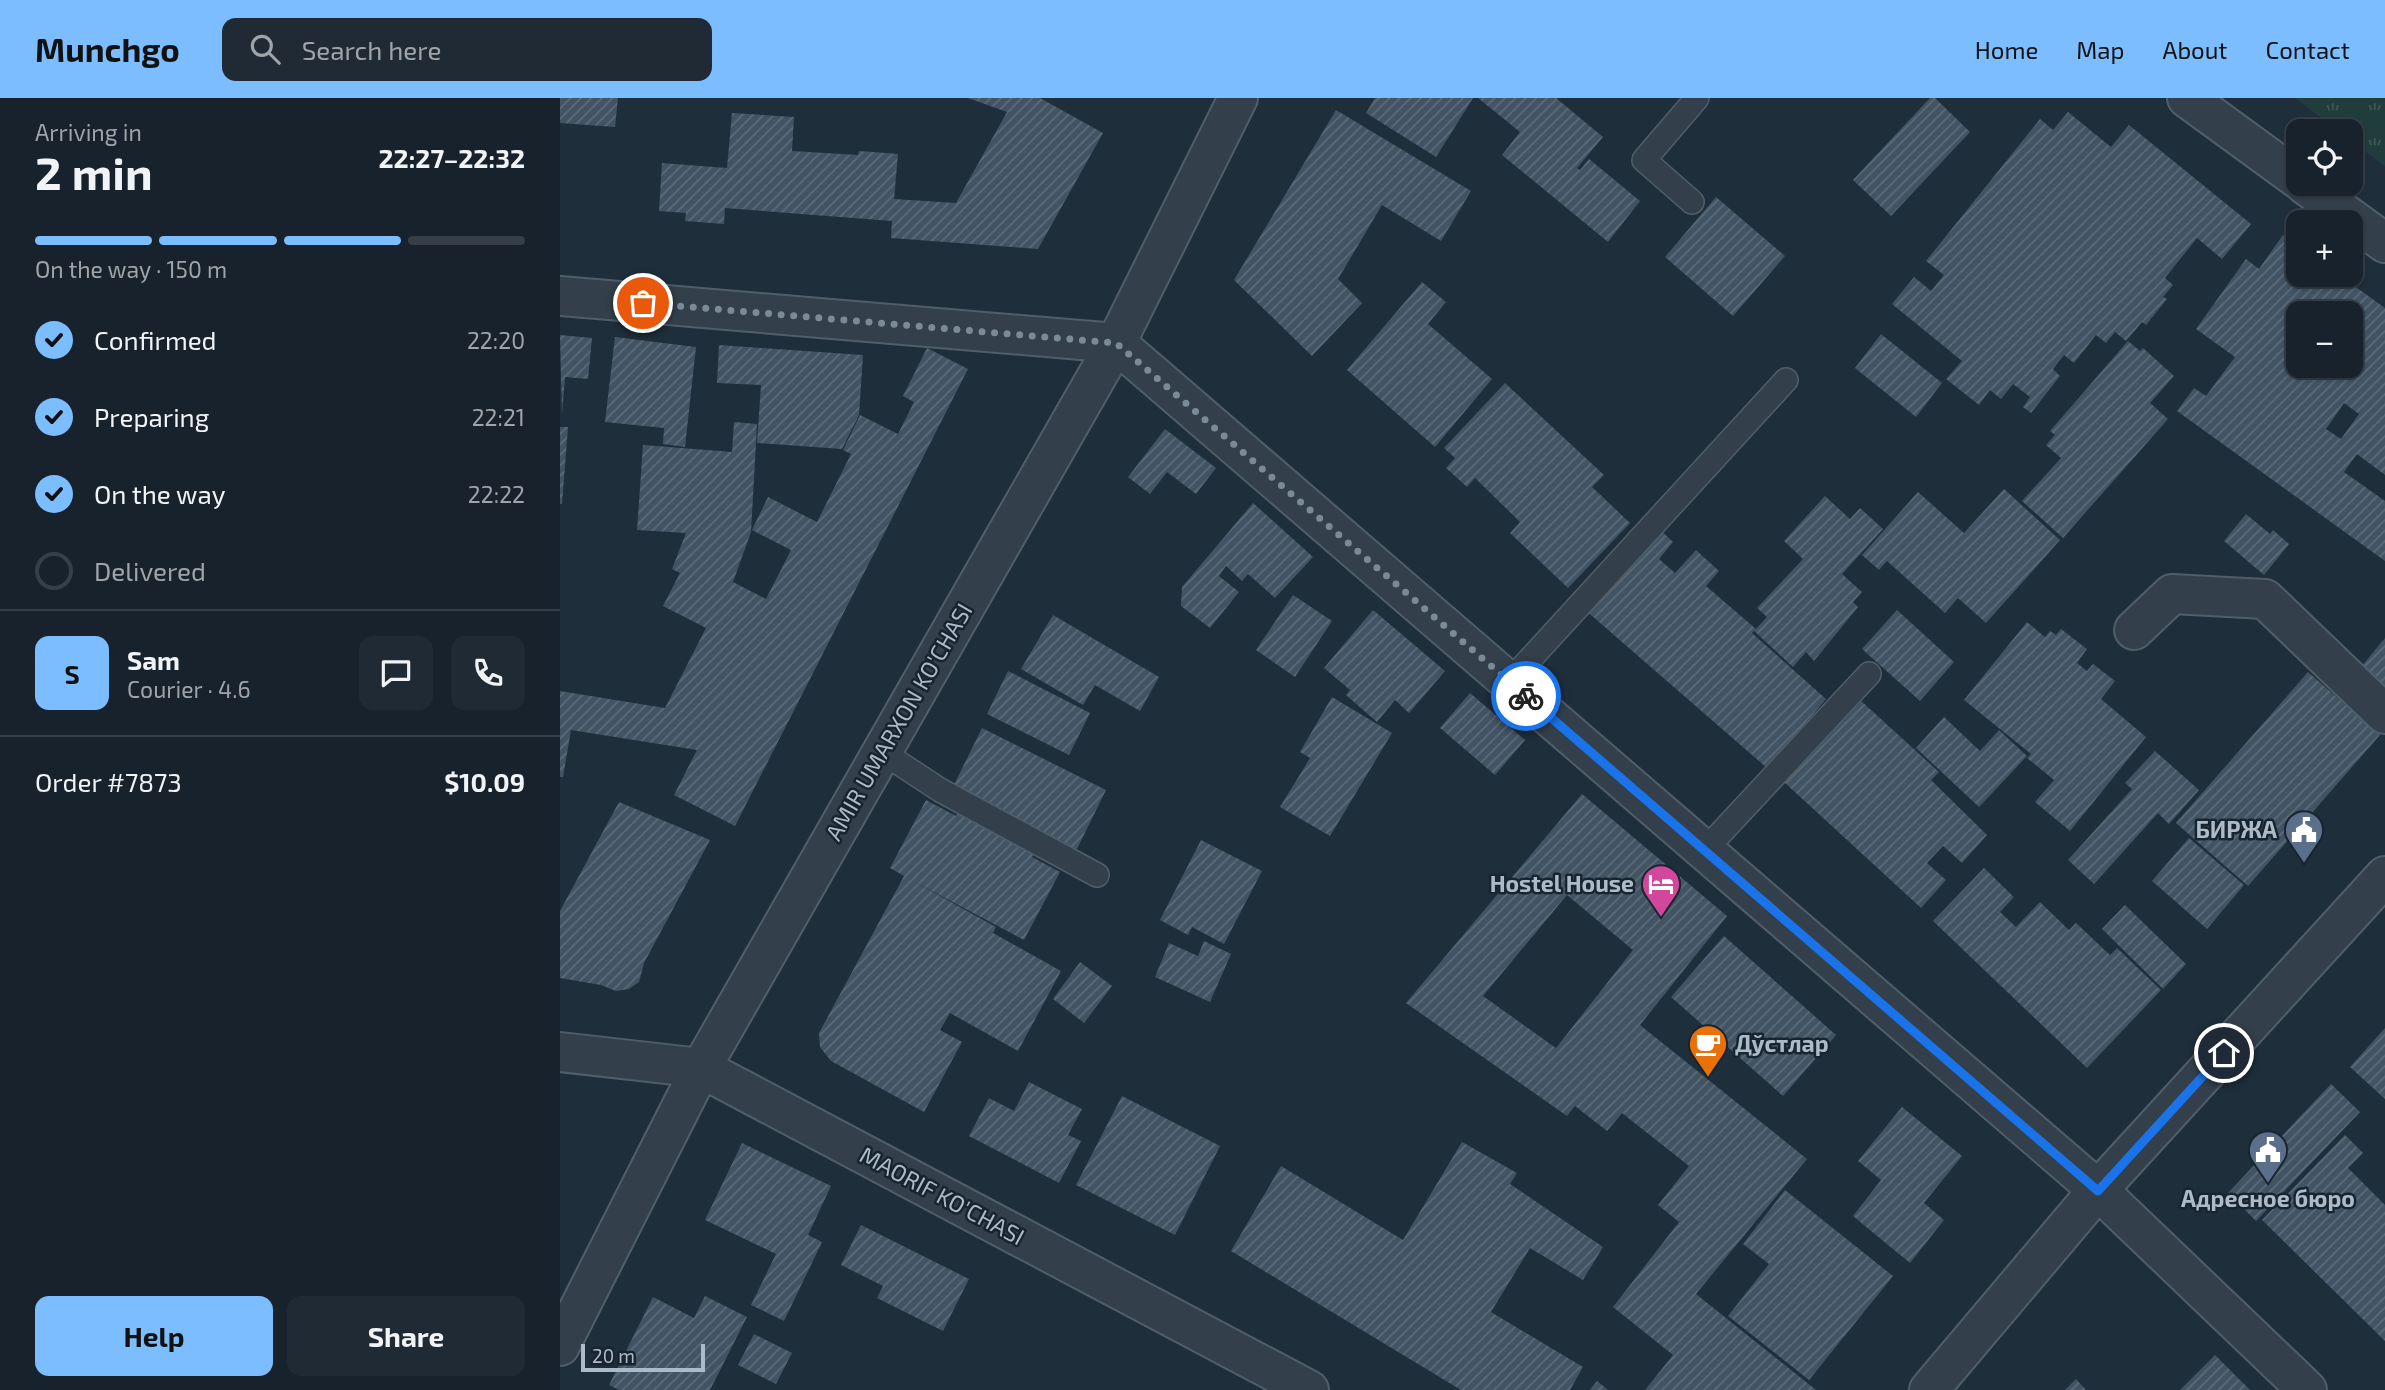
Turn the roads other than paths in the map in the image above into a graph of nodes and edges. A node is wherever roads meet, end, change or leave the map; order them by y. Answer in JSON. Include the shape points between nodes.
{"nodes":[{"id":1,"x":1237,"y":98,"type":"edge"},
{"id":2,"x":1697,"y":98,"type":"edge"},
{"id":3,"x":2186,"y":98,"type":"edge"},
{"id":4,"x":2286,"y":170,"type":"edge"},
{"id":5,"x":2320,"y":196,"type":"edge"},
{"id":6,"x":1692,"y":202,"type":"dead end"},
{"id":7,"x":2385,"y":243,"type":"edge"},
{"id":8,"x":560,"y":296,"type":"edge"},
{"id":9,"x":1116,"y":343,"type":"junction"},
{"id":10,"x":1786,"y":380,"type":"dead end"},
{"id":11,"x":2134,"y":630,"type":"dead end"},
{"id":12,"x":1869,"y":674,"type":"dead end"},
{"id":13,"x":1509,"y":682,"type":"junction"},
{"id":14,"x":2385,"y":714,"type":"edge"},
{"id":15,"x":882,"y":752,"type":"junction"},
{"id":16,"x":1704,"y":851,"type":"junction"},
{"id":17,"x":1097,"y":876,"type":"dead end"},
{"id":18,"x":2385,"y":876,"type":"edge"},
{"id":19,"x":560,"y":1052,"type":"edge"},
{"id":20,"x":701,"y":1068,"type":"junction"},
{"id":21,"x":2098,"y":1191,"type":"junction"},
{"id":22,"x":560,"y":1346,"type":"edge"},
{"id":23,"x":1309,"y":1390,"type":"edge"},
{"id":24,"x":1929,"y":1390,"type":"edge"},
{"id":25,"x":2307,"y":1390,"type":"edge"}],
"edges":[{"from":1,"to":9,"type":"street","name":"AMIR UMARXON KO'CHASI"},
{"from":2,"to":6,"type":"lane","via":[[1644,160]]},
{"from":3,"to":4,"type":"street"},
{"from":5,"to":7,"type":"street"},
{"from":8,"to":9,"type":"street"},
{"from":9,"to":13,"type":"street"},
{"from":9,"to":15,"type":"street","name":"AMIR UMARXON KO'CHASI"},
{"from":10,"to":13,"type":"lane"},
{"from":11,"to":14,"type":"street","via":[[2172,594],[2265,599]]},
{"from":12,"to":16,"type":"lane"},
{"from":13,"to":16,"type":"street"},
{"from":15,"to":17,"type":"lane","via":[[940,790]]},
{"from":15,"to":20,"type":"street","name":"AMIR UMARXON KO'CHASI"},
{"from":16,"to":21,"type":"street"},
{"from":18,"to":21,"type":"street"},
{"from":19,"to":20,"type":"street","name":"MAORIF KO'CHASI"},
{"from":20,"to":22,"type":"street","name":"AMIR UMARXON KO'CHASI"},
{"from":20,"to":23,"type":"street","name":"MAORIF KO'CHASI"},
{"from":21,"to":24,"type":"street"},
{"from":21,"to":25,"type":"street"}]}
